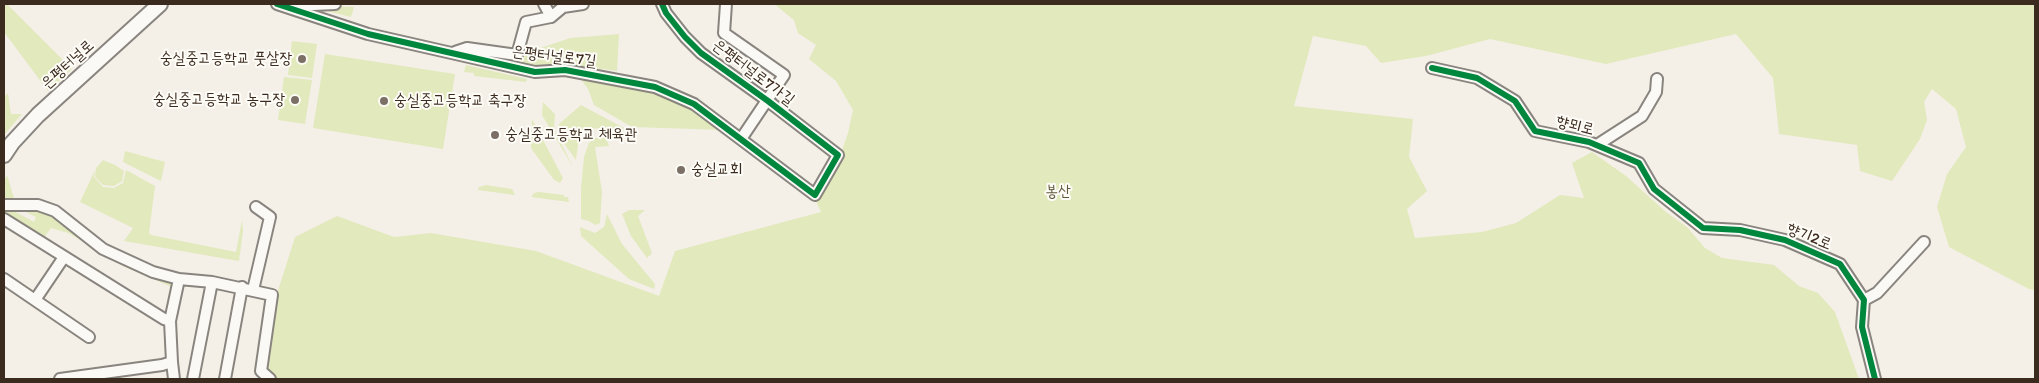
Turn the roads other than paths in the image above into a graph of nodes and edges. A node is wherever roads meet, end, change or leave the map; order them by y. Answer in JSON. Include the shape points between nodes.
{"nodes":[{"id":1,"x":160,"y":4,"type":"edge"},
{"id":2,"x":334,"y":4,"type":"edge"},
{"id":3,"x":544,"y":4,"type":"edge"},
{"id":4,"x":583,"y":4,"type":"edge"},
{"id":5,"x":662,"y":4,"type":"edge"},
{"id":6,"x":726,"y":4,"type":"edge"},
{"id":7,"x":282,"y":5,"type":"edge"},
{"id":8,"x":572,"y":5,"type":"edge"},
{"id":9,"x":551,"y":17,"type":"junction"},
{"id":10,"x":453,"y":52,"type":"junction"},
{"id":11,"x":1432,"y":68,"type":"dead end"},
{"id":12,"x":1656,"y":80,"type":"dead end"},
{"id":13,"x":768,"y":101,"type":"junction"},
{"id":14,"x":741,"y":139,"type":"junction"},
{"id":15,"x":1597,"y":145,"type":"junction"},
{"id":16,"x":4,"y":155,"type":"edge"},
{"id":17,"x":838,"y":156,"type":"joint"},
{"id":18,"x":4,"y":205,"type":"edge"},
{"id":19,"x":256,"y":206,"type":"dead end"},
{"id":20,"x":4,"y":219,"type":"edge"},
{"id":21,"x":1704,"y":228,"type":"joint"},
{"id":22,"x":1924,"y":242,"type":"dead end"},
{"id":23,"x":64,"y":257,"type":"junction"},
{"id":24,"x":4,"y":279,"type":"edge"},
{"id":25,"x":179,"y":279,"type":"junction"},
{"id":26,"x":212,"y":282,"type":"junction"},
{"id":27,"x":242,"y":288,"type":"junction"},
{"id":28,"x":253,"y":290,"type":"junction"},
{"id":29,"x":35,"y":300,"type":"junction"},
{"id":30,"x":1864,"y":300,"type":"junction"},
{"id":31,"x":170,"y":321,"type":"junction"},
{"id":32,"x":89,"y":337,"type":"dead end"},
{"id":33,"x":172,"y":362,"type":"junction"},
{"id":34,"x":85,"y":378,"type":"edge"},
{"id":35,"x":60,"y":379,"type":"edge"},
{"id":36,"x":174,"y":379,"type":"edge"},
{"id":37,"x":193,"y":379,"type":"edge"},
{"id":38,"x":225,"y":379,"type":"edge"},
{"id":39,"x":270,"y":379,"type":"edge"},
{"id":40,"x":1875,"y":379,"type":"edge"}],
"edges":[{"from":1,"to":16,"type":"main road","name":"은평터널로","via":[[38,115]]},
{"from":2,"to":7,"type":"street","name":"은평터널로7길"},
{"from":3,"to":9,"type":"street"},
{"from":4,"to":8,"type":"street"},
{"from":5,"to":13,"type":"street","name":"은평터널로7가길","via":[[680,31],[701,53]]},
{"from":6,"to":13,"type":"street","name":"은평터널로7가길","via":[[724,33],[784,75]]},
{"from":7,"to":10,"type":"street","name":"은평터널로7길","via":[[368,34]]},
{"from":8,"to":9,"type":"street","via":[[563,7]]},
{"from":9,"to":10,"type":"street","via":[[526,22],[517,55],[467,48]]},
{"from":10,"to":14,"type":"street","name":"은평터널로7길","via":[[535,72],[565,70],[655,87],[694,104]]},
{"from":11,"to":15,"type":"street","name":"향뫼로","via":[[1477,78],[1515,101],[1535,131]]},
{"from":12,"to":15,"type":"street","name":"향뫼로","via":[[1656,92],[1642,116]]},
{"from":13,"to":14,"type":"street","name":"은평터널로7가길"},
{"from":13,"to":17,"type":"street","name":"은평터널로7가길"},
{"from":14,"to":17,"type":"street","name":"은평터널로7길","via":[[814,195]]},
{"from":15,"to":21,"type":"street","name":"향뫼로","via":[[1638,163],[1654,189]]},
{"from":18,"to":25,"type":"street","via":[[46,207],[103,249],[153,272]]},
{"from":19,"to":28,"type":"street","via":[[270,217]]},
{"from":20,"to":23,"type":"street"},
{"from":21,"to":30,"type":"street","name":"향기2로","via":[[1740,230],[1785,240],[1840,264]]},
{"from":22,"to":30,"type":"street","via":[[1877,293]]},
{"from":23,"to":29,"type":"street"},
{"from":23,"to":31,"type":"street"},
{"from":24,"to":29,"type":"street"},
{"from":25,"to":26,"type":"street"},
{"from":25,"to":31,"type":"street"},
{"from":26,"to":27,"type":"street"},
{"from":26,"to":37,"type":"street"},
{"from":27,"to":28,"type":"street"},
{"from":27,"to":38,"type":"street"},
{"from":28,"to":39,"type":"street","via":[[272,295],[261,371]]},
{"from":29,"to":32,"type":"street"},
{"from":30,"to":40,"type":"street","via":[[1862,327]]},
{"from":31,"to":33,"type":"street"},
{"from":33,"to":34,"type":"street"},
{"from":33,"to":36,"type":"street"},
{"from":34,"to":35,"type":"street"}]}
